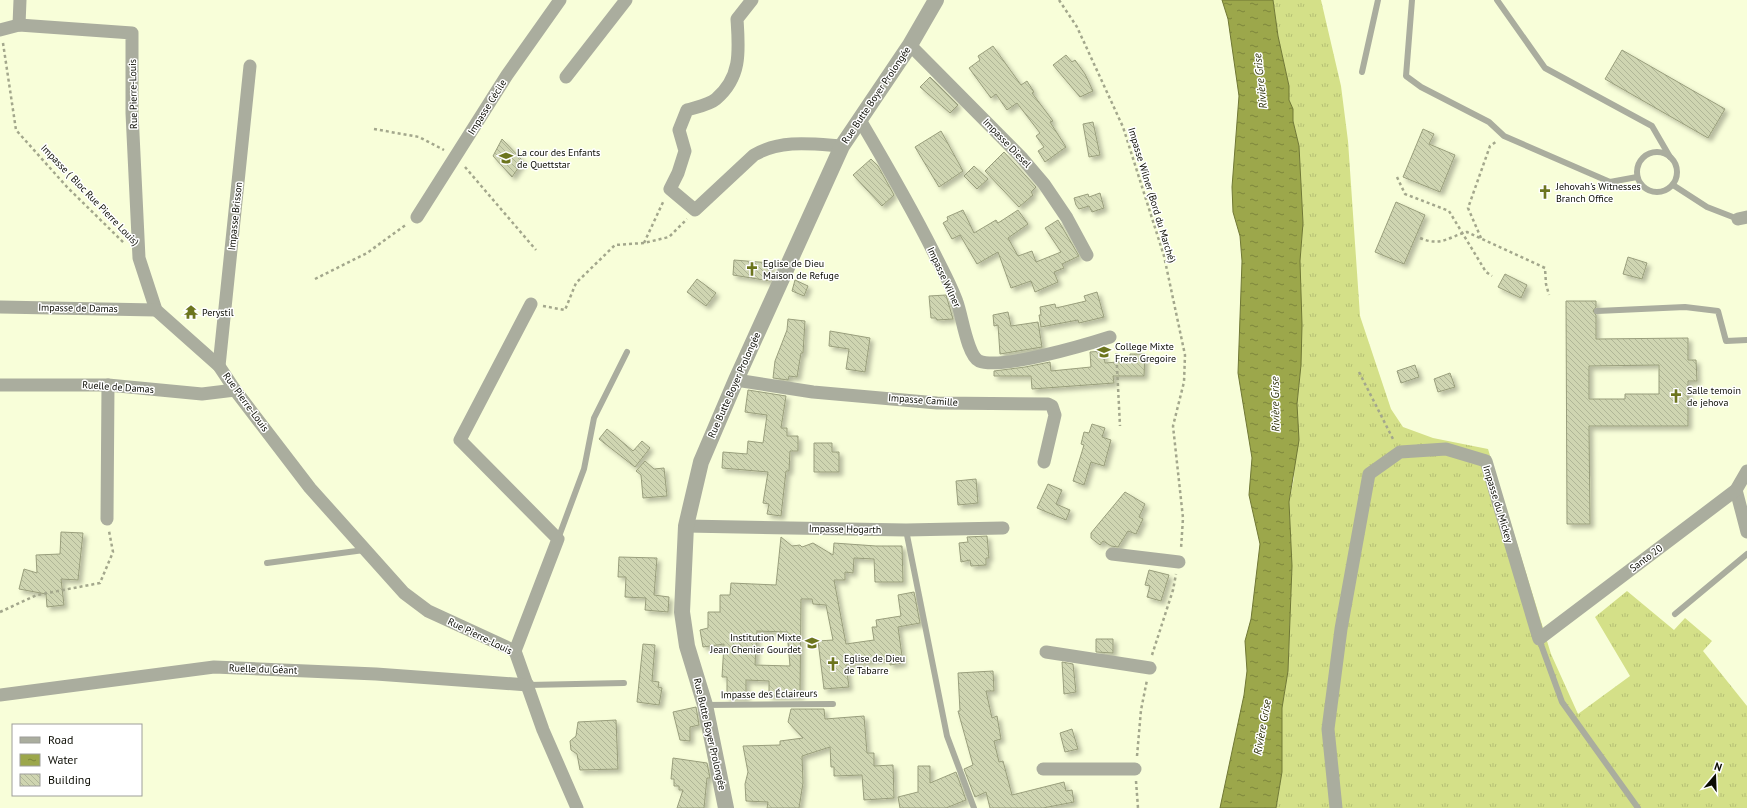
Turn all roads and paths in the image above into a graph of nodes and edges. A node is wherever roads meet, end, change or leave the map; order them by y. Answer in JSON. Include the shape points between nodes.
{"nodes":[{"id":1,"x":20,"y":0,"type":"edge"},
{"id":2,"x":560,"y":0,"type":"edge"},
{"id":3,"x":626,"y":0,"type":"edge"},
{"id":4,"x":752,"y":0,"type":"edge"},
{"id":5,"x":936,"y":0,"type":"edge"},
{"id":6,"x":1060,"y":0,"type":"edge"},
{"id":7,"x":1378,"y":0,"type":"edge"},
{"id":8,"x":1412,"y":0,"type":"edge"},
{"id":9,"x":1497,"y":0,"type":"edge"},
{"id":10,"x":19,"y":25,"type":"junction"},
{"id":11,"x":0,"y":30,"type":"edge"},
{"id":12,"x":910,"y":45,"type":"junction"},
{"id":13,"x":250,"y":66,"type":"dead end"},
{"id":14,"x":1362,"y":72,"type":"dead end"},
{"id":15,"x":566,"y":76,"type":"dead end"},
{"id":16,"x":860,"y":120,"type":"junction"},
{"id":17,"x":374,"y":129,"type":"dead end"},
{"id":18,"x":1504,"y":136,"type":"junction"},
{"id":19,"x":842,"y":146,"type":"junction"},
{"id":20,"x":456,"y":157,"type":"junction"},
{"id":21,"x":1670,"y":157,"type":"junction"},
{"id":22,"x":1397,"y":177,"type":"dead end"},
{"id":23,"x":1637,"y":177,"type":"junction"},
{"id":24,"x":1673,"y":185,"type":"junction"},
{"id":25,"x":670,"y":189,"type":"junction"},
{"id":26,"x":695,"y":210,"type":"junction"},
{"id":27,"x":416,"y":217,"type":"joint"},
{"id":28,"x":1743,"y":218,"type":"edge"},
{"id":29,"x":1462,"y":233,"type":"junction"},
{"id":30,"x":1420,"y":238,"type":"dead end"},
{"id":31,"x":1482,"y":238,"type":"junction"},
{"id":32,"x":644,"y":243,"type":"junction"},
{"id":33,"x":536,"y":250,"type":"dead end"},
{"id":34,"x":1087,"y":255,"type":"dead end"},
{"id":35,"x":139,"y":258,"type":"junction"},
{"id":36,"x":1492,"y":276,"type":"dead end"},
{"id":37,"x":315,"y":279,"type":"dead end"},
{"id":38,"x":1549,"y":295,"type":"dead end"},
{"id":39,"x":531,"y":304,"type":"joint"},
{"id":40,"x":0,"y":307,"type":"edge"},
{"id":41,"x":156,"y":310,"type":"junction"},
{"id":42,"x":1597,"y":311,"type":"dead end"},
{"id":43,"x":1110,"y":337,"type":"joint"},
{"id":44,"x":1747,"y":340,"type":"edge"},
{"id":45,"x":627,"y":352,"type":"dead end"},
{"id":46,"x":219,"y":366,"type":"junction"},
{"id":47,"x":1359,"y":372,"type":"dead end"},
{"id":48,"x":736,"y":380,"type":"junction"},
{"id":49,"x":0,"y":385,"type":"edge"},
{"id":50,"x":108,"y":385,"type":"junction"},
{"id":51,"x":235,"y":390,"type":"junction"},
{"id":52,"x":1120,"y":426,"type":"dead end"},
{"id":53,"x":1400,"y":452,"type":"junction"},
{"id":54,"x":1044,"y":462,"type":"dead end"},
{"id":55,"x":1747,"y":471,"type":"edge"},
{"id":56,"x":1736,"y":490,"type":"junction"},
{"id":57,"x":107,"y":519,"type":"joint"},
{"id":58,"x":686,"y":526,"type":"junction"},
{"id":59,"x":1003,"y":528,"type":"dead end"},
{"id":60,"x":906,"y":530,"type":"junction"},
{"id":61,"x":1747,"y":532,"type":"edge"},
{"id":62,"x":558,"y":539,"type":"junction"},
{"id":63,"x":365,"y":549,"type":"junction"},
{"id":64,"x":1112,"y":554,"type":"dead end"},
{"id":65,"x":1747,"y":554,"type":"edge"},
{"id":66,"x":1178,"y":562,"type":"junction"},
{"id":67,"x":267,"y":563,"type":"dead end"},
{"id":68,"x":0,"y":612,"type":"edge"},
{"id":69,"x":1675,"y":614,"type":"dead end"},
{"id":70,"x":1539,"y":639,"type":"junction"},
{"id":71,"x":515,"y":651,"type":"junction"},
{"id":72,"x":1046,"y":652,"type":"dead end"},
{"id":73,"x":1150,"y":668,"type":"junction"},
{"id":74,"x":624,"y":683,"type":"dead end"},
{"id":75,"x":528,"y":685,"type":"junction"},
{"id":76,"x":0,"y":695,"type":"edge"},
{"id":77,"x":833,"y":704,"type":"dead end"},
{"id":78,"x":705,"y":705,"type":"junction"},
{"id":79,"x":1043,"y":769,"type":"dead end"},
{"id":80,"x":1135,"y":769,"type":"junction"},
{"id":81,"x":577,"y":808,"type":"edge"},
{"id":82,"x":726,"y":808,"type":"edge"},
{"id":83,"x":974,"y":808,"type":"edge"},
{"id":84,"x":1138,"y":808,"type":"edge"},
{"id":85,"x":1336,"y":808,"type":"edge"},
{"id":86,"x":1638,"y":808,"type":"edge"}],
"edges":[{"from":1,"to":10,"type":"street"},
{"from":2,"to":20,"type":"street","name":"Impasse Cécile","via":[[506,75]]},
{"from":3,"to":15,"type":"street"},
{"from":4,"to":25,"type":"street","via":[[738,20],[739,48],[735,75],[715,99],[687,110],[679,130],[685,151]]},
{"from":5,"to":12,"type":"street","name":"Rue Butte Boyer Prolongée"},
{"from":6,"to":66,"type":"path","name":"Impasse Wilner (Bord du Marché)","via":[[1077,27],[1122,127],[1164,256],[1185,355],[1184,382],[1173,426],[1182,518],[1182,547]]},
{"from":7,"to":14,"type":"lane"},
{"from":8,"to":18,"type":"lane","via":[[1406,76],[1421,87],[1489,122]]},
{"from":9,"to":21,"type":"lane","via":[[1545,68],[1652,126]]},
{"from":10,"to":11,"type":"street","name":"Rue Pierre-Louis"},
{"from":10,"to":35,"type":"street","name":"Rue Pierre-Louis","via":[[132,33],[132,113]]},
{"from":11,"to":35,"type":"path","name":"Impasse ( Bloc Rue Pierre Louis)","via":[[16,130],[67,187]]},
{"from":12,"to":16,"type":"street","name":"Rue Butte Boyer Prolongée"},
{"from":12,"to":34,"type":"street","name":"Impasse Diesel","via":[[1026,162],[1067,218]]},
{"from":13,"to":46,"type":"street","name":"Impasse Brisson"},
{"from":16,"to":19,"type":"street","name":"Rue Butte Boyer Prolongée"},
{"from":16,"to":43,"type":"street","name":"Impasse Wilner","via":[[910,204],[954,294],[974,357],[988,363],[1020,360]]},
{"from":17,"to":20,"type":"path","via":[[419,137]]},
{"from":18,"to":23,"type":"lane","via":[[1610,182]]},
{"from":18,"to":31,"type":"path","via":[[1490,146],[1468,208]]},
{"from":19,"to":26,"type":"street","via":[[801,143],[764,149],[754,154]]},
{"from":19,"to":48,"type":"street","name":"Rue Butte Boyer Prolongée"},
{"from":20,"to":27,"type":"street","name":"Impasse Cécile"},
{"from":20,"to":33,"type":"path"},
{"from":21,"to":23,"type":"lane","via":[[1663,153],[1649,154],[1639,163]]},
{"from":21,"to":24,"type":"lane","via":[[1677,174]]},
{"from":22,"to":29,"type":"path","via":[[1405,194],[1449,210]]},
{"from":23,"to":24,"type":"lane","via":[[1648,190],[1664,192]]},
{"from":24,"to":28,"type":"lane","via":[[1707,207]]},
{"from":25,"to":26,"type":"street"},
{"from":25,"to":32,"type":"path"},
{"from":26,"to":32,"type":"path","via":[[669,237]]},
{"from":27,"to":37,"type":"path","via":[[367,253]]},
{"from":29,"to":30,"type":"path","via":[[1441,242],[1430,243]]},
{"from":29,"to":31,"type":"path","via":[[1467,232]]},
{"from":29,"to":36,"type":"path","via":[[1486,272]]},
{"from":31,"to":38,"type":"path","via":[[1545,268]]},
{"from":32,"to":39,"type":"path","via":[[616,245],[576,283],[565,310]]},
{"from":35,"to":41,"type":"street","name":"Rue Pierre-Louis"},
{"from":39,"to":62,"type":"street","via":[[460,440]]},
{"from":40,"to":41,"type":"street","name":"Impasse de Damas"},
{"from":41,"to":46,"type":"street","name":"Rue Pierre-Louis"},
{"from":42,"to":44,"type":"lane","via":[[1685,307],[1718,311],[1726,341]]},
{"from":43,"to":52,"type":"path","via":[[1116,341]]},
{"from":45,"to":62,"type":"lane","via":[[594,418],[584,469]]},
{"from":46,"to":51,"type":"street","name":"Rue Pierre-Louis"},
{"from":47,"to":53,"type":"path"},
{"from":48,"to":54,"type":"street","name":"Impasse Camille","via":[[812,392],[937,403],[1048,404],[1052,406],[1055,415]]},
{"from":48,"to":58,"type":"street","name":"Rue Butte Boyer Prolongée","via":[[701,462]]},
{"from":49,"to":50,"type":"street","name":"Ruelle de Damas"},
{"from":50,"to":51,"type":"street","name":"Ruelle de Damas","via":[[202,394]]},
{"from":50,"to":57,"type":"street"},
{"from":51,"to":63,"type":"street","name":"Rue Pierre-Louis","via":[[310,488]]},
{"from":53,"to":70,"type":"street","name":"Impasse du Mickey","via":[[1446,449],[1486,461]]},
{"from":53,"to":85,"type":"street","via":[[1368,474],[1340,630],[1328,729]]},
{"from":55,"to":56,"type":"street","name":"Santo 20"},
{"from":56,"to":61,"type":"street"},
{"from":56,"to":70,"type":"street","name":"Santo 20"},
{"from":57,"to":68,"type":"path","via":[[113,552],[100,583],[38,595]]},
{"from":58,"to":60,"type":"street","name":"Impasse Hogarth"},
{"from":58,"to":78,"type":"street","name":"Rue Butte Boyer Prolongée","via":[[682,612],[687,646]]},
{"from":59,"to":60,"type":"street","name":"Impasse Hogarth"},
{"from":60,"to":83,"type":"lane","via":[[947,736]]},
{"from":62,"to":71,"type":"street"},
{"from":63,"to":67,"type":"lane"},
{"from":63,"to":71,"type":"street","name":"Rue Pierre-Louis","via":[[404,592],[428,611]]},
{"from":64,"to":66,"type":"street"},
{"from":65,"to":69,"type":"lane"},
{"from":66,"to":73,"type":"path","name":"Impasse Wilner (Bord du Marché)","via":[[1173,590]]},
{"from":70,"to":86,"type":"lane","name":"Impasse du Mickey","via":[[1562,702]]},
{"from":71,"to":75,"type":"street","name":"Rue Pierre-Louis"},
{"from":72,"to":73,"type":"street"},
{"from":73,"to":80,"type":"path","name":"Impasse Wilner (Bord du Marché)","via":[[1141,710]]},
{"from":74,"to":75,"type":"lane"},
{"from":75,"to":76,"type":"street","name":"Ruelle du Géant","via":[[214,667]]},
{"from":75,"to":81,"type":"street","name":"Rue Pierre-Louis","via":[[543,730]]},
{"from":77,"to":78,"type":"lane","name":"Impasse des Éclaireurs"},
{"from":78,"to":82,"type":"street","name":"Rue Butte Boyer Prolongée"},
{"from":79,"to":80,"type":"street"},
{"from":80,"to":84,"type":"path","name":"Impasse Wilner (Bord du Marché)"}]}
